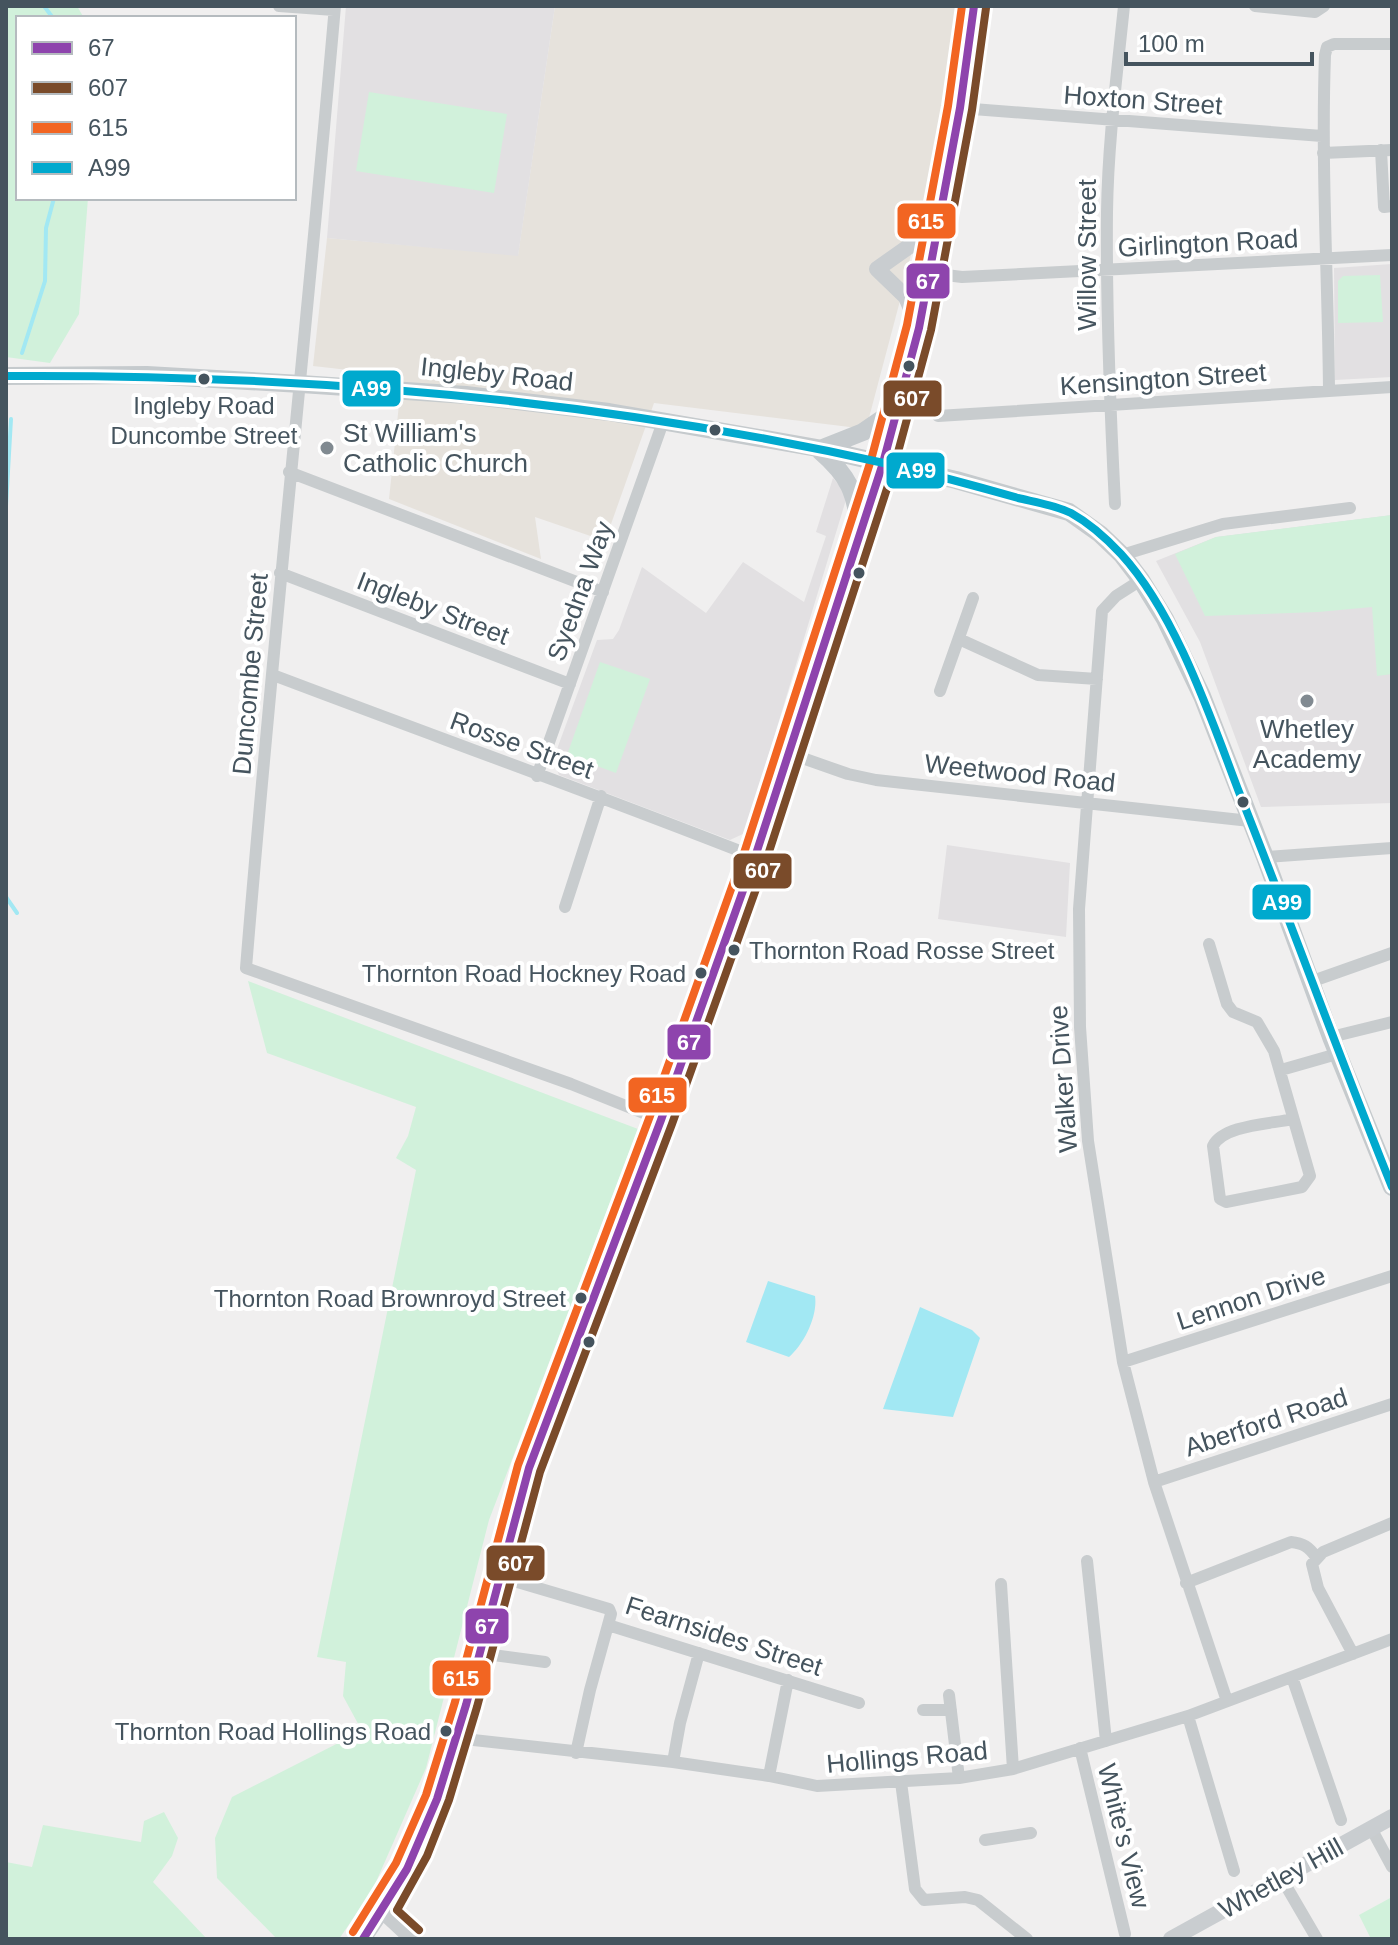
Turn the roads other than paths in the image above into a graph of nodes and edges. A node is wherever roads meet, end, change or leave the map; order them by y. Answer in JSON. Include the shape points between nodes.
{"nodes":[{"id":1,"x":279,"y":6,"type":"edge"},
{"id":2,"x":974,"y":6,"type":"edge"},
{"id":3,"x":1124,"y":6,"type":"edge"},
{"id":4,"x":1255,"y":6,"type":"edge"},
{"id":5,"x":334,"y":8,"type":"edge"},
{"id":6,"x":1319,"y":9,"type":"edge"},
{"id":7,"x":1392,"y":44,"type":"edge"},
{"id":8,"x":960,"y":108,"type":"junction"},
{"id":9,"x":1112,"y":119,"type":"junction"},
{"id":10,"x":1322,"y":136,"type":"junction"},
{"id":11,"x":1386,"y":150,"type":"edge"},
{"id":12,"x":1323,"y":153,"type":"junction"},
{"id":13,"x":1392,"y":206,"type":"edge"},
{"id":14,"x":942,"y":211,"type":"junction"},
{"id":15,"x":1392,"y":255,"type":"edge"},
{"id":16,"x":1328,"y":259,"type":"junction"},
{"id":17,"x":1108,"y":269,"type":"junction"},
{"id":18,"x":930,"y":273,"type":"junction"},
{"id":19,"x":919,"y":328,"type":"junction"},
{"id":20,"x":6,"y":376,"type":"edge"},
{"id":21,"x":301,"y":384,"type":"junction"},
{"id":22,"x":1392,"y":387,"type":"edge"},
{"id":23,"x":1329,"y":390,"type":"junction"},
{"id":24,"x":1110,"y":406,"type":"junction"},
{"id":25,"x":898,"y":408,"type":"junction"},
{"id":26,"x":938,"y":416,"type":"dead end"},
{"id":27,"x":663,"y":422,"type":"junction"},
{"id":28,"x":819,"y":449,"type":"junction"},
{"id":29,"x":883,"y":463,"type":"junction"},
{"id":30,"x":289,"y":472,"type":"junction"},
{"id":31,"x":1115,"y":504,"type":"dead end"},
{"id":32,"x":1350,"y":508,"type":"dead end"},
{"id":33,"x":860,"y":530,"type":"junction"},
{"id":34,"x":1122,"y":555,"type":"junction"},
{"id":35,"x":280,"y":573,"type":"junction"},
{"id":36,"x":1141,"y":580,"type":"junction"},
{"id":37,"x":603,"y":592,"type":"junction"},
{"id":38,"x":973,"y":598,"type":"dead end"},
{"id":39,"x":959,"y":639,"type":"junction"},
{"id":40,"x":273,"y":675,"type":"junction"},
{"id":41,"x":1097,"y":679,"type":"junction"},
{"id":42,"x":570,"y":684,"type":"junction"},
{"id":43,"x":940,"y":691,"type":"dead end"},
{"id":44,"x":788,"y":753,"type":"junction"},
{"id":45,"x":537,"y":776,"type":"junction"},
{"id":46,"x":601,"y":796,"type":"junction"},
{"id":47,"x":1088,"y":801,"type":"junction"},
{"id":48,"x":1250,"y":821,"type":"junction"},
{"id":49,"x":1392,"y":848,"type":"edge"},
{"id":50,"x":755,"y":857,"type":"junction"},
{"id":51,"x":1265,"y":857,"type":"junction"},
{"id":52,"x":565,"y":907,"type":"dead end"},
{"id":53,"x":1209,"y":944,"type":"dead end"},
{"id":54,"x":1392,"y":953,"type":"edge"},
{"id":55,"x":1310,"y":982,"type":"junction"},
{"id":56,"x":1392,"y":1022,"type":"edge"},
{"id":57,"x":1334,"y":1046,"type":"junction"},
{"id":58,"x":1281,"y":1070,"type":"junction"},
{"id":59,"x":1293,"y":1119,"type":"junction"},
{"id":60,"x":661,"y":1120,"type":"junction"},
{"id":61,"x":1384,"y":1149,"type":"edge"},
{"id":62,"x":1392,"y":1187,"type":"edge"},
{"id":63,"x":1392,"y":1276,"type":"edge"},
{"id":64,"x":1123,"y":1362,"type":"junction"},
{"id":65,"x":1392,"y":1404,"type":"edge"},
{"id":66,"x":1154,"y":1482,"type":"junction"},
{"id":67,"x":1392,"y":1523,"type":"edge"},
{"id":68,"x":1316,"y":1557,"type":"junction"},
{"id":69,"x":1087,"y":1561,"type":"dead end"},
{"id":70,"x":497,"y":1576,"type":"junction"},
{"id":71,"x":1186,"y":1583,"type":"junction"},
{"id":72,"x":1001,"y":1584,"type":"dead end"},
{"id":73,"x":608,"y":1625,"type":"junction"},
{"id":74,"x":1392,"y":1639,"type":"edge"},
{"id":75,"x":478,"y":1653,"type":"junction"},
{"id":76,"x":699,"y":1653,"type":"junction"},
{"id":77,"x":1353,"y":1654,"type":"junction"},
{"id":78,"x":545,"y":1662,"type":"dead end"},
{"id":79,"x":1292,"y":1677,"type":"junction"},
{"id":80,"x":788,"y":1680,"type":"junction"},
{"id":81,"x":949,"y":1695,"type":"dead end"},
{"id":82,"x":1227,"y":1701,"type":"junction"},
{"id":83,"x":859,"y":1703,"type":"dead end"},
{"id":84,"x":923,"y":1710,"type":"dead end"},
{"id":85,"x":951,"y":1710,"type":"junction"},
{"id":86,"x":1188,"y":1716,"type":"junction"},
{"id":87,"x":455,"y":1738,"type":"junction"},
{"id":88,"x":1106,"y":1741,"type":"junction"},
{"id":89,"x":1080,"y":1748,"type":"junction"},
{"id":90,"x":576,"y":1753,"type":"junction"},
{"id":91,"x":673,"y":1762,"type":"junction"},
{"id":92,"x":1013,"y":1769,"type":"junction"},
{"id":93,"x":769,"y":1776,"type":"junction"},
{"id":94,"x":959,"y":1778,"type":"junction"},
{"id":95,"x":901,"y":1782,"type":"junction"},
{"id":96,"x":1392,"y":1817,"type":"edge"},
{"id":97,"x":1341,"y":1820,"type":"dead end"},
{"id":98,"x":1371,"y":1828,"type":"junction"},
{"id":99,"x":1031,"y":1833,"type":"dead end"},
{"id":100,"x":985,"y":1840,"type":"dead end"},
{"id":101,"x":1392,"y":1867,"type":"edge"},
{"id":102,"x":1234,"y":1871,"type":"dead end"},
{"id":103,"x":1282,"y":1879,"type":"junction"},
{"id":104,"x":382,"y":1912,"type":"junction"},
{"id":105,"x":1125,"y":1934,"type":"dead end"},
{"id":106,"x":363,"y":1939,"type":"edge"},
{"id":107,"x":411,"y":1939,"type":"edge"},
{"id":108,"x":1027,"y":1939,"type":"edge"},
{"id":109,"x":1171,"y":1939,"type":"edge"},
{"id":110,"x":1317,"y":1939,"type":"edge"}],
"edges":[{"from":1,"to":5,"type":"street"},
{"from":2,"to":8,"type":"main road"},
{"from":3,"to":9,"type":"street","name":"Willow Street"},
{"from":4,"to":6,"type":"street"},
{"from":5,"to":21,"type":"street","name":"Duncombe Street"},
{"from":7,"to":10,"type":"street","via":[[1327,47]]},
{"from":8,"to":9,"type":"street","name":"Hoxton Street"},
{"from":8,"to":14,"type":"main road"},
{"from":9,"to":10,"type":"street","name":"Hoxton Street"},
{"from":9,"to":17,"type":"street","name":"Willow Street"},
{"from":10,"to":12,"type":"street"},
{"from":11,"to":12,"type":"street"},
{"from":11,"to":13,"type":"street","via":[[1384,207]]},
{"from":12,"to":16,"type":"street"},
{"from":14,"to":18,"type":"main road"},
{"from":14,"to":19,"type":"main road","via":[[911,245],[877,269],[906,297]]},
{"from":15,"to":16,"type":"street","name":"Girlington Road"},
{"from":16,"to":17,"type":"street","name":"Girlington Road"},
{"from":16,"to":23,"type":"street"},
{"from":17,"to":18,"type":"street","name":"Girlington Road","via":[[962,277]]},
{"from":17,"to":24,"type":"street","name":"Willow Street"},
{"from":18,"to":19,"type":"main road"},
{"from":19,"to":25,"type":"main road"},
{"from":20,"to":21,"type":"main road","name":"Ingleby Road","via":[[147,375]]},
{"from":21,"to":27,"type":"main road","name":"Ingleby Road","via":[[510,399]]},
{"from":21,"to":30,"type":"street","name":"Duncombe Street"},
{"from":22,"to":23,"type":"street","name":"Kensington Street"},
{"from":23,"to":24,"type":"street","name":"Kensington Street"},
{"from":24,"to":26,"type":"street","name":"Kensington Street"},
{"from":24,"to":31,"type":"street","name":"Willow Street"},
{"from":25,"to":28,"type":"main road","via":[[863,432]]},
{"from":25,"to":29,"type":"main road"},
{"from":27,"to":28,"type":"main road","name":"Ingleby Road"},
{"from":27,"to":37,"type":"street","name":"Syedna Way"},
{"from":28,"to":29,"type":"main road","name":"Ingleby Road"},
{"from":28,"to":33,"type":"main road","via":[[849,481]]},
{"from":29,"to":33,"type":"main road"},
{"from":29,"to":34,"type":"main road","name":"Ingleby Road","via":[[1069,512]]},
{"from":30,"to":35,"type":"street","name":"Duncombe Street"},
{"from":30,"to":37,"type":"street"},
{"from":32,"to":34,"type":"street","via":[[1223,524]]},
{"from":33,"to":44,"type":"main road"},
{"from":34,"to":36,"type":"main road","name":"Ingleby Road"},
{"from":35,"to":40,"type":"street","name":"Duncombe Street"},
{"from":35,"to":42,"type":"street","name":"Ingleby Street"},
{"from":36,"to":41,"type":"street","name":"Walker Drive","via":[[1102,611]]},
{"from":36,"to":48,"type":"main road","name":"Ingleby Road","via":[[1202,696]]},
{"from":37,"to":42,"type":"street","name":"Syedna Way"},
{"from":38,"to":39,"type":"street"},
{"from":39,"to":41,"type":"street","via":[[1038,675]]},
{"from":39,"to":43,"type":"street"},
{"from":40,"to":45,"type":"street","name":"Rosse Street"},
{"from":40,"to":60,"type":"street","name":"Duncombe Street","via":[[246,968]]},
{"from":41,"to":47,"type":"street","name":"Walker Drive"},
{"from":42,"to":45,"type":"street","name":"Syedna Way"},
{"from":44,"to":47,"type":"street","name":"Weetwood Road","via":[[876,780]]},
{"from":44,"to":50,"type":"main road"},
{"from":45,"to":46,"type":"street","name":"Rosse Street"},
{"from":46,"to":50,"type":"street","name":"Rosse Street"},
{"from":46,"to":52,"type":"street"},
{"from":47,"to":48,"type":"street","name":"Weetwood Road"},
{"from":47,"to":64,"type":"street","name":"Walker Drive","via":[[1079,909],[1080,1027],[1088,1141]]},
{"from":48,"to":51,"type":"main road","name":"Ingleby Road"},
{"from":49,"to":51,"type":"street"},
{"from":50,"to":60,"type":"main road"},
{"from":51,"to":55,"type":"main road","name":"Ingleby Road"},
{"from":53,"to":58,"type":"street","via":[[1227,1004],[1257,1022]]},
{"from":54,"to":55,"type":"street"},
{"from":55,"to":57,"type":"main road","name":"Ingleby Road"},
{"from":56,"to":57,"type":"street"},
{"from":57,"to":58,"type":"street"},
{"from":57,"to":61,"type":"main road","name":"Ingleby Road"},
{"from":58,"to":59,"type":"street"},
{"from":59,"to":59,"type":"street","via":[[1310,1176],[1302,1187],[1220,1199],[1213,1146],[1217,1139],[1226,1132]]},
{"from":60,"to":70,"type":"main road","via":[[529,1468]]},
{"from":61,"to":62,"type":"main road","name":"Ingleby Road"},
{"from":63,"to":64,"type":"street","name":"Lennon Drive"},
{"from":64,"to":66,"type":"street","name":"Walker Drive"},
{"from":65,"to":66,"type":"street","name":"Aberford Road"},
{"from":66,"to":71,"type":"street","name":"Walker Drive"},
{"from":67,"to":68,"type":"street"},
{"from":68,"to":71,"type":"street","via":[[1301,1543],[1291,1542]]},
{"from":68,"to":77,"type":"street","via":[[1313,1574]]},
{"from":69,"to":88,"type":"street"},
{"from":70,"to":73,"type":"street","name":"Fearnsides Street","via":[[609,1609]]},
{"from":70,"to":75,"type":"main road"},
{"from":71,"to":82,"type":"street","name":"Walker Drive"},
{"from":72,"to":92,"type":"street"},
{"from":73,"to":76,"type":"street","name":"Fearnsides Street"},
{"from":73,"to":90,"type":"street"},
{"from":74,"to":77,"type":"street","name":"Hollings Road"},
{"from":75,"to":78,"type":"street"},
{"from":75,"to":87,"type":"main road"},
{"from":76,"to":80,"type":"street","name":"Fearnsides Street"},
{"from":76,"to":91,"type":"street"},
{"from":77,"to":79,"type":"street","name":"Hollings Road"},
{"from":79,"to":82,"type":"street","name":"Hollings Road"},
{"from":79,"to":97,"type":"street"},
{"from":80,"to":83,"type":"street","name":"Fearnsides Street"},
{"from":80,"to":93,"type":"street"},
{"from":81,"to":85,"type":"street"},
{"from":82,"to":86,"type":"street","name":"Hollings Road"},
{"from":84,"to":85,"type":"street"},
{"from":85,"to":94,"type":"street"},
{"from":86,"to":88,"type":"street","name":"Hollings Road"},
{"from":86,"to":102,"type":"street"},
{"from":87,"to":90,"type":"street","name":"Hollings Road"},
{"from":87,"to":104,"type":"main road","via":[[419,1844]]},
{"from":88,"to":89,"type":"street","name":"Hollings Road"},
{"from":89,"to":92,"type":"street","name":"Hollings Road"},
{"from":89,"to":105,"type":"street","name":"White's View"},
{"from":90,"to":91,"type":"street","name":"Hollings Road"},
{"from":91,"to":93,"type":"street","name":"Hollings Road"},
{"from":92,"to":94,"type":"street","name":"Hollings Road"},
{"from":93,"to":95,"type":"street","name":"Hollings Road","via":[[817,1786]]},
{"from":94,"to":95,"type":"street","name":"Hollings Road"},
{"from":95,"to":108,"type":"street","via":[[915,1889],[924,1900],[978,1900]]},
{"from":96,"to":98,"type":"main road","name":"Whetley Hill"},
{"from":98,"to":101,"type":"street"},
{"from":98,"to":103,"type":"main road","name":"Whetley Hill"},
{"from":99,"to":100,"type":"street"},
{"from":103,"to":109,"type":"main road","name":"Whetley Hill"},
{"from":103,"to":110,"type":"street"},
{"from":104,"to":106,"type":"main road"},
{"from":104,"to":107,"type":"street"}]}
